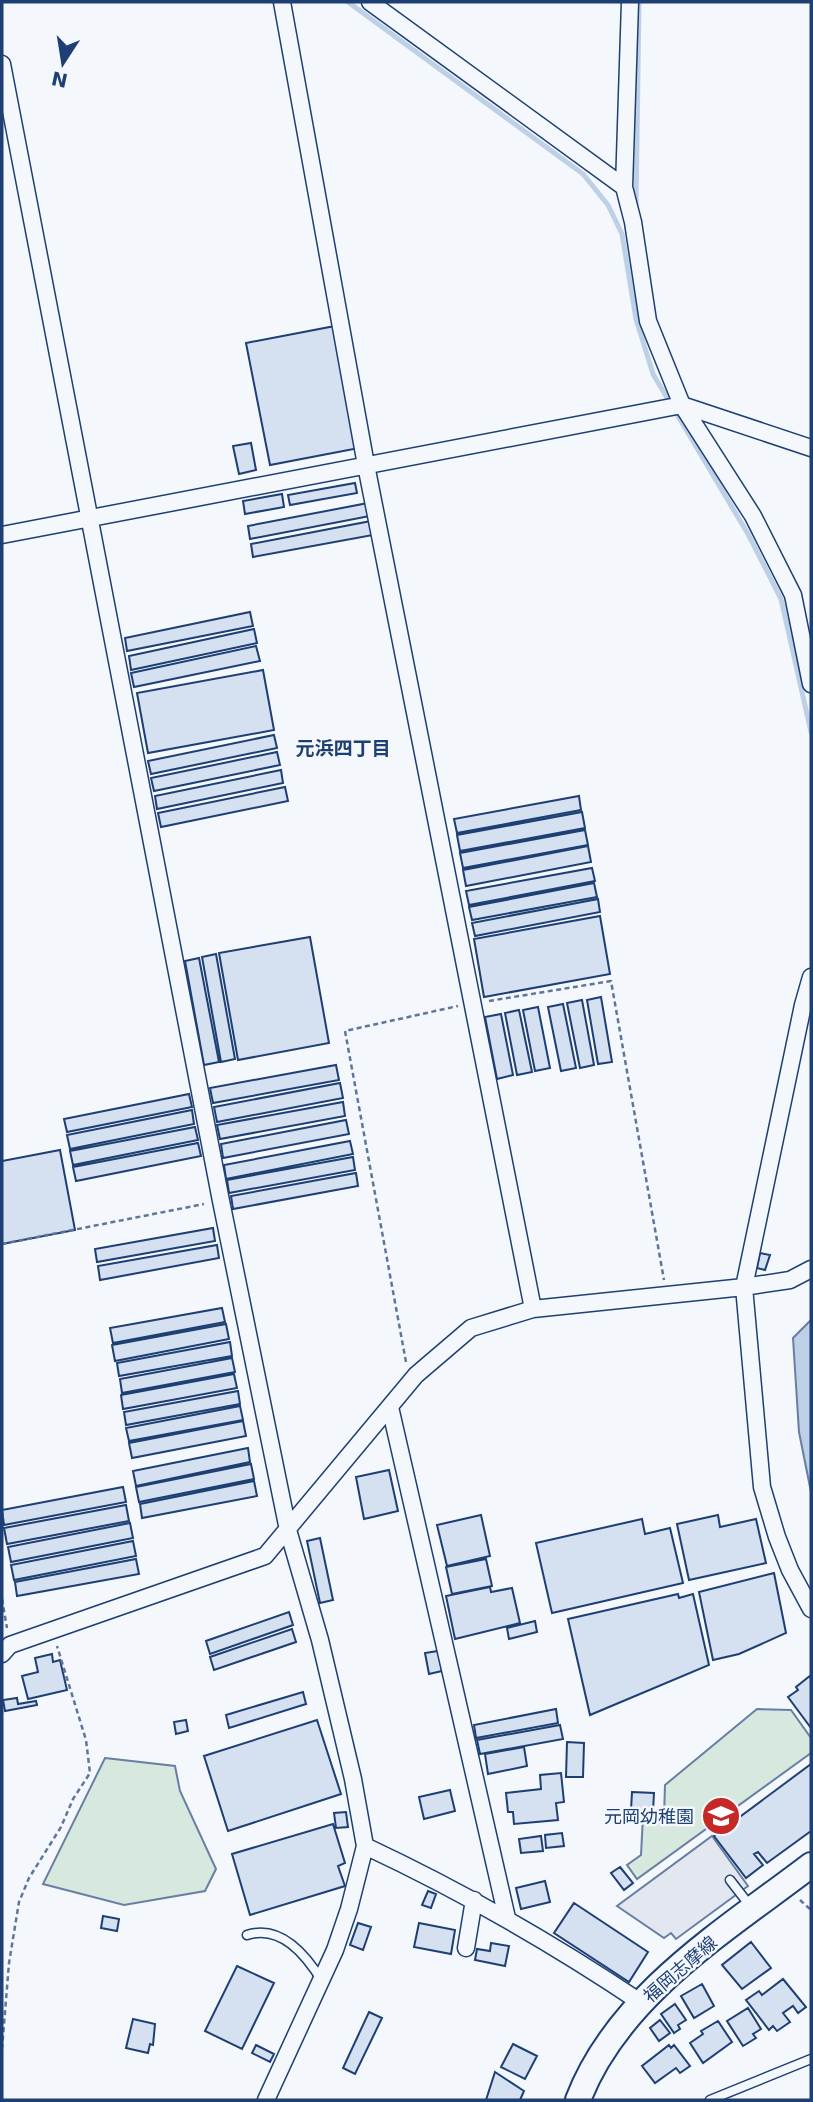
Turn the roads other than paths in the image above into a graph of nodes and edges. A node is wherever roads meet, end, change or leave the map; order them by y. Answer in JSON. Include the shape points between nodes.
{"nodes":[{"id":1,"x":282,"y":2,"type":"edge"},
{"id":2,"x":370,"y":2,"type":"edge"},
{"id":3,"x":631,"y":2,"type":"edge"},
{"id":4,"x":2,"y":64,"type":"edge"},
{"id":5,"x":624,"y":187,"type":"junction"},
{"id":6,"x":675,"y":406,"type":"junction"},
{"id":7,"x":811,"y":448,"type":"edge"},
{"id":8,"x":366,"y":466,"type":"junction"},
{"id":9,"x":89,"y":519,"type":"junction"},
{"id":10,"x":2,"y":535,"type":"edge"},
{"id":11,"x":811,"y":684,"type":"edge"},
{"id":12,"x":811,"y":977,"type":"edge"},
{"id":13,"x":811,"y":1269,"type":"edge"},
{"id":14,"x":744,"y":1287,"type":"junction"},
{"id":15,"x":533,"y":1309,"type":"junction"},
{"id":16,"x":390,"y":1407,"type":"junction"},
{"id":17,"x":288,"y":1530,"type":"junction"},
{"id":18,"x":811,"y":1609,"type":"edge"},
{"id":19,"x":6,"y":1649,"type":"edge"},
{"id":20,"x":365,"y":1846,"type":"junction"},
{"id":21,"x":811,"y":1865,"type":"edge"},
{"id":22,"x":730,"y":1880,"type":"dead end"},
{"id":23,"x":474,"y":1900,"type":"junction"},
{"id":24,"x":753,"y":1909,"type":"junction"},
{"id":25,"x":507,"y":1918,"type":"junction"},
{"id":26,"x":247,"y":1935,"type":"dead end"},
{"id":27,"x":466,"y":1948,"type":"dead end"},
{"id":28,"x":321,"y":1981,"type":"junction"},
{"id":29,"x":640,"y":2003,"type":"junction"},
{"id":30,"x":811,"y":2059,"type":"edge"},
{"id":31,"x":266,"y":2100,"type":"edge"},
{"id":32,"x":578,"y":2100,"type":"edge"},
{"id":33,"x":710,"y":2100,"type":"edge"}],
"edges":[{"from":1,"to":8,"type":"street"},
{"from":2,"to":5,"type":"street"},
{"from":3,"to":5,"type":"street"},
{"from":4,"to":9,"type":"street"},
{"from":5,"to":6,"type":"street","via":[[648,321]]},
{"from":6,"to":7,"type":"street"},
{"from":6,"to":8,"type":"street"},
{"from":6,"to":11,"type":"street","via":[[753,516],[793,595]]},
{"from":8,"to":9,"type":"street"},
{"from":8,"to":15,"type":"street"},
{"from":9,"to":10,"type":"street"},
{"from":9,"to":17,"type":"street"},
{"from":12,"to":14,"type":"street"},
{"from":13,"to":14,"type":"street","via":[[790,1280]]},
{"from":14,"to":15,"type":"street"},
{"from":14,"to":18,"type":"street","via":[[762,1487],[776,1537]]},
{"from":15,"to":16,"type":"street","via":[[471,1328],[416,1375]]},
{"from":16,"to":17,"type":"street"},
{"from":16,"to":25,"type":"street"},
{"from":17,"to":19,"type":"street","via":[[265,1556]]},
{"from":17,"to":20,"type":"street","via":[[320,1640]]},
{"from":20,"to":23,"type":"street"},
{"from":20,"to":28,"type":"street","via":[[349,1909]]},
{"from":21,"to":24,"type":"main road","name":"福岡志摩線"},
{"from":22,"to":24,"type":"lane"},
{"from":23,"to":25,"type":"street"},
{"from":23,"to":27,"type":"street"},
{"from":24,"to":29,"type":"main road","name":"福岡志摩線"},
{"from":25,"to":29,"type":"street"},
{"from":26,"to":28,"type":"lane","via":[[258,1931],[297,1947]]},
{"from":28,"to":31,"type":"street"},
{"from":29,"to":32,"type":"main road","name":"福岡志摩線","via":[[607,2048]]},
{"from":30,"to":33,"type":"lane"}]}
